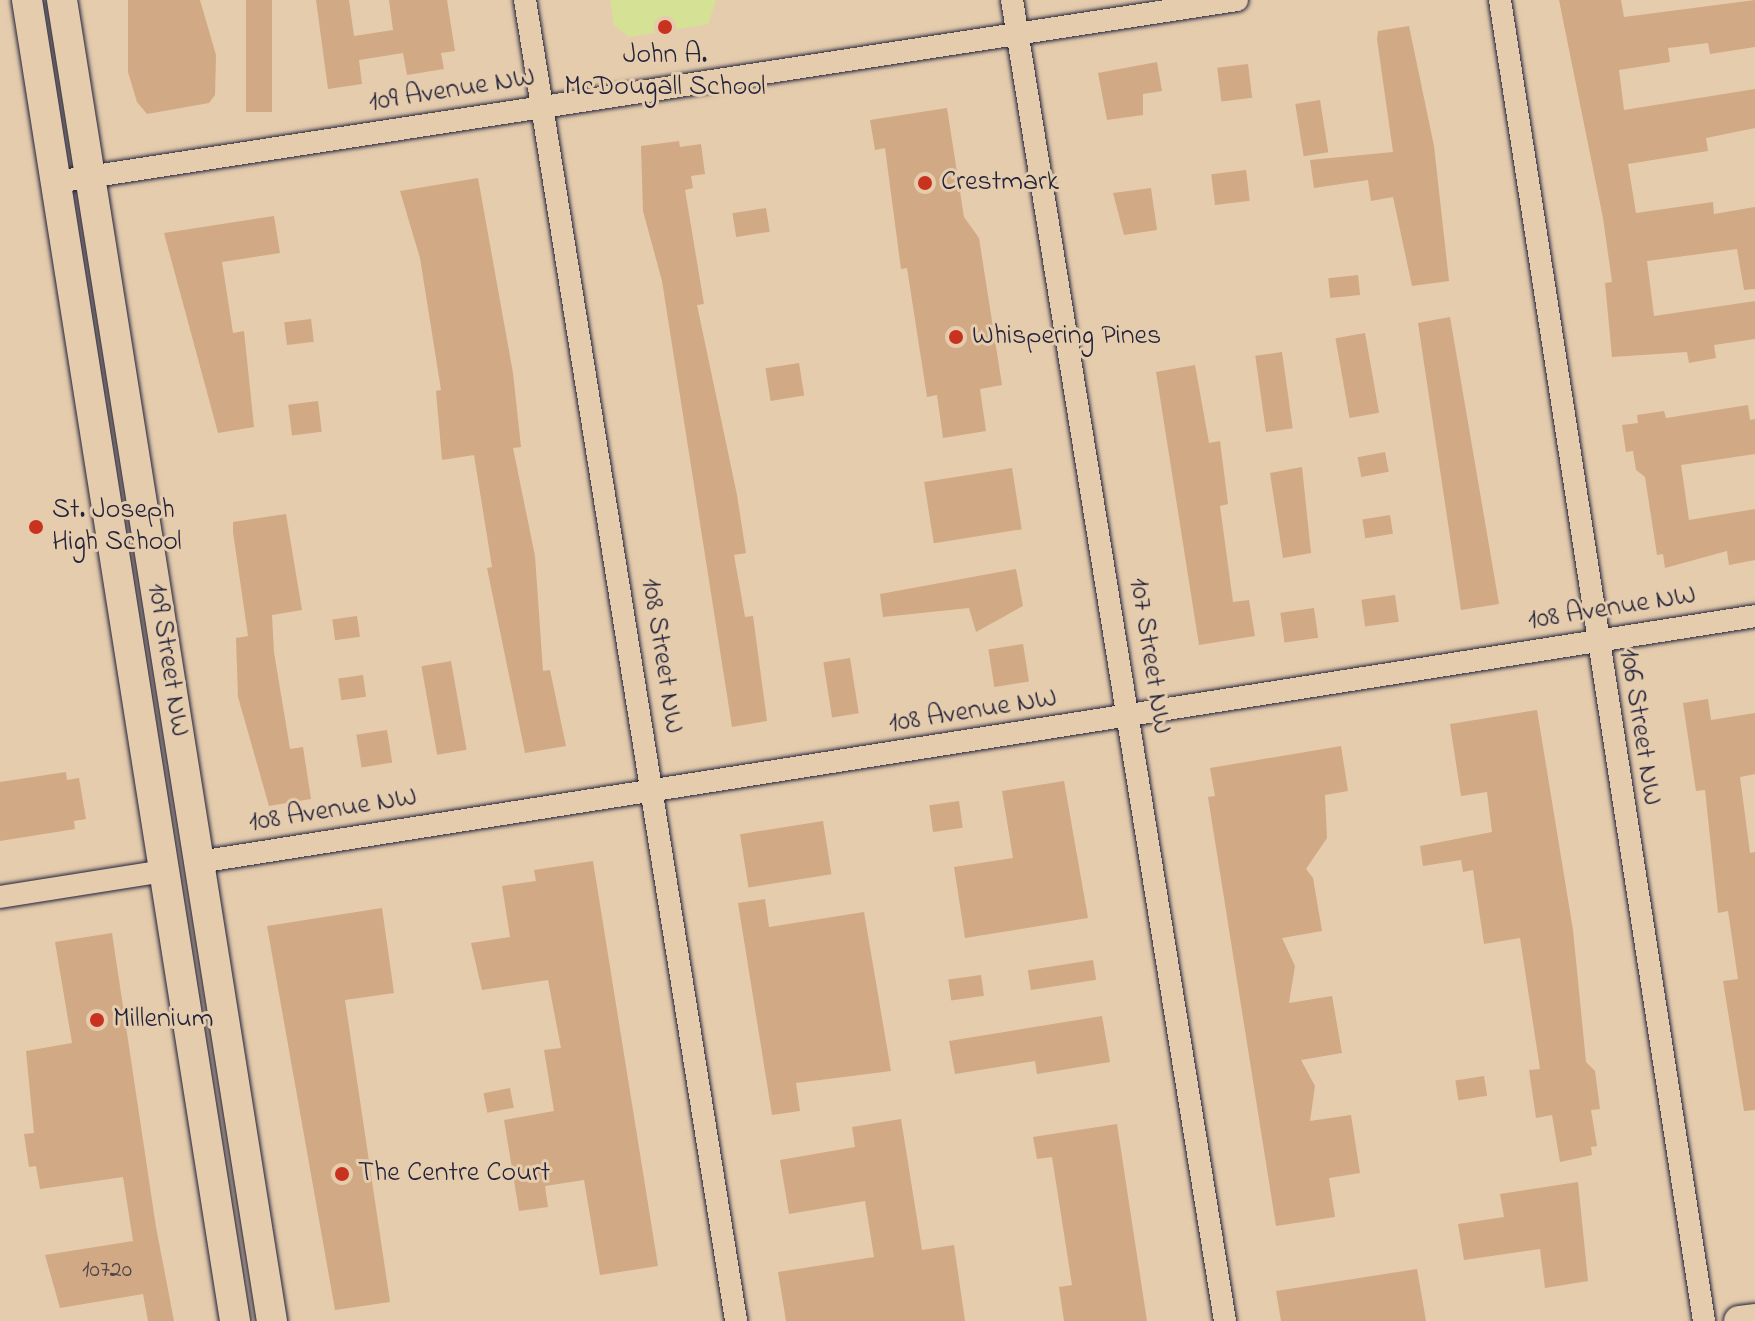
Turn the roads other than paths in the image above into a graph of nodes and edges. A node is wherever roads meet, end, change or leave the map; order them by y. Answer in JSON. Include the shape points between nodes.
{"nodes":[{"id":1,"x":27,"y":0,"type":"edge"},
{"id":2,"x":62,"y":0,"type":"edge"},
{"id":3,"x":525,"y":0,"type":"edge"},
{"id":4,"x":1012,"y":0,"type":"edge"},
{"id":5,"x":1237,"y":0,"type":"edge"},
{"id":6,"x":1500,"y":0,"type":"edge"},
{"id":7,"x":1017,"y":34,"type":"junction"},
{"id":8,"x":542,"y":108,"type":"junction"},
{"id":9,"x":90,"y":177,"type":"junction"},
{"id":10,"x":56,"y":182,"type":"junction"},
{"id":11,"x":1755,"y":616,"type":"edge"},
{"id":12,"x":1595,"y":642,"type":"junction"},
{"id":13,"x":1129,"y":719,"type":"junction"},
{"id":14,"x":652,"y":792,"type":"junction"},
{"id":15,"x":199,"y":862,"type":"junction"},
{"id":16,"x":165,"y":871,"type":"junction"},
{"id":17,"x":0,"y":897,"type":"edge"},
{"id":18,"x":1755,"y":1319,"type":"edge"},
{"id":19,"x":235,"y":1321,"type":"edge"},
{"id":20,"x":272,"y":1321,"type":"edge"},
{"id":21,"x":736,"y":1321,"type":"edge"},
{"id":22,"x":1225,"y":1321,"type":"edge"},
{"id":23,"x":1704,"y":1321,"type":"edge"},
{"id":24,"x":1739,"y":1321,"type":"edge"}],
"edges":[{"from":1,"to":10,"type":"main road","name":"109 Street NW"},
{"from":2,"to":9,"type":"main road","name":"109 Street NW"},
{"from":3,"to":8,"type":"street","name":"108 Street NW"},
{"from":4,"to":7,"type":"street","name":"107 Street NW"},
{"from":5,"to":7,"type":"street","name":"109 Avenue NW"},
{"from":6,"to":12,"type":"street","name":"106 Street NW"},
{"from":7,"to":8,"type":"street","name":"109 Avenue NW"},
{"from":7,"to":13,"type":"street","name":"107 Street NW"},
{"from":8,"to":9,"type":"street","name":"109 Avenue NW"},
{"from":8,"to":14,"type":"street","name":"108 Street NW"},
{"from":9,"to":10,"type":"street","name":"109 Avenue NW"},
{"from":9,"to":15,"type":"main road","name":"109 Street NW"},
{"from":10,"to":16,"type":"main road","name":"109 Street NW"},
{"from":11,"to":12,"type":"street","name":"108 Avenue NW"},
{"from":12,"to":13,"type":"street","name":"108 Avenue NW"},
{"from":12,"to":23,"type":"street","name":"106 Street NW"},
{"from":13,"to":14,"type":"street","name":"108 Avenue NW"},
{"from":13,"to":22,"type":"street","name":"107 Street NW"},
{"from":14,"to":15,"type":"street","name":"108 Avenue NW"},
{"from":14,"to":21,"type":"street","name":"108 Street NW"},
{"from":15,"to":20,"type":"main road","name":"109 Street NW"},
{"from":16,"to":17,"type":"street"},
{"from":16,"to":19,"type":"main road","name":"109 Street NW"},
{"from":18,"to":24,"type":"main road"}]}
